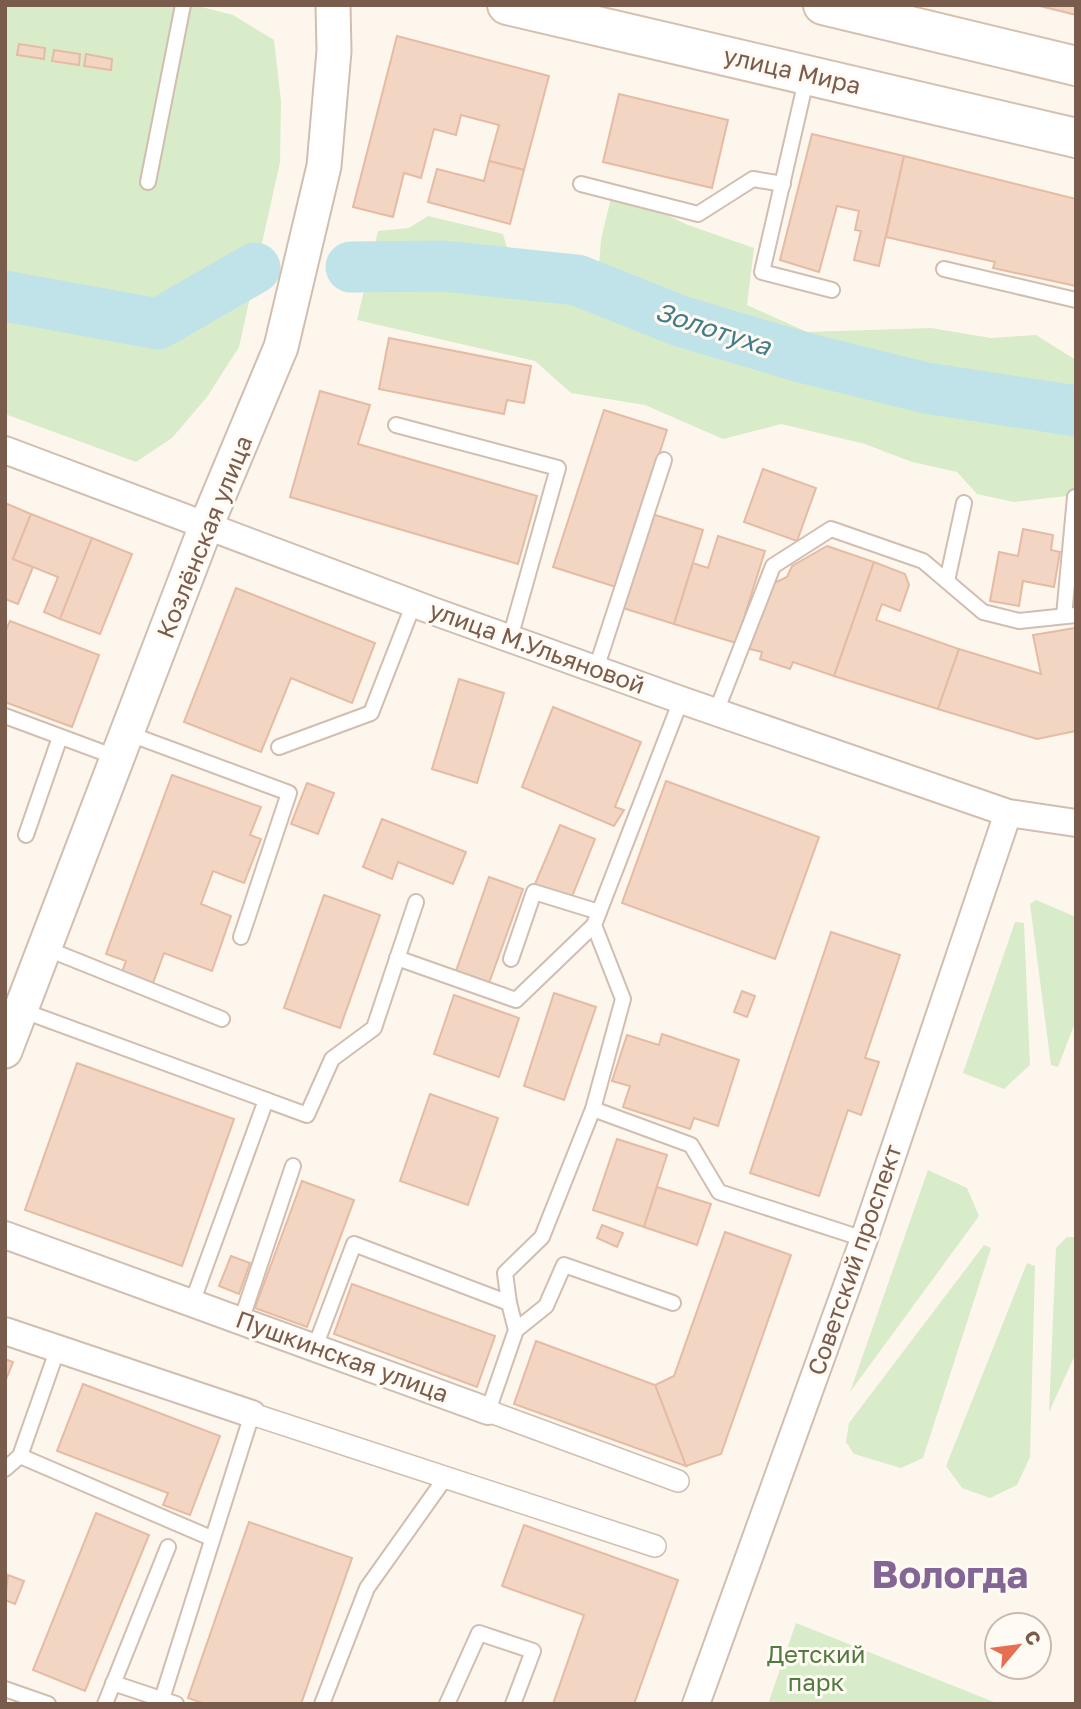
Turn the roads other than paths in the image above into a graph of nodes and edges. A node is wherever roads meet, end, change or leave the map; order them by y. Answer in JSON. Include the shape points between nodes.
{"nodes":[{"id":1,"x":183,"y":5,"type":"edge"},
{"id":2,"x":333,"y":5,"type":"edge"},
{"id":3,"x":507,"y":5,"type":"edge"},
{"id":4,"x":823,"y":5,"type":"edge"},
{"id":5,"x":1076,"y":66,"type":"edge"},
{"id":6,"x":807,"y":75,"type":"junction"},
{"id":7,"x":1076,"y":138,"type":"edge"},
{"id":8,"x":148,"y":182,"type":"dead end"},
{"id":9,"x":581,"y":184,"type":"dead end"},
{"id":10,"x":783,"y":184,"type":"junction"},
{"id":11,"x":944,"y":270,"type":"dead end"},
{"id":12,"x":832,"y":290,"type":"dead end"},
{"id":13,"x":1076,"y":300,"type":"edge"},
{"id":14,"x":396,"y":425,"type":"dead end"},
{"id":15,"x":5,"y":450,"type":"edge"},
{"id":16,"x":664,"y":460,"type":"dead end"},
{"id":17,"x":1075,"y":497,"type":"edge"},
{"id":18,"x":964,"y":503,"type":"dead end"},
{"id":19,"x":206,"y":526,"type":"junction"},
{"id":20,"x":947,"y":581,"type":"junction"},
{"id":21,"x":414,"y":603,"type":"junction"},
{"id":22,"x":1070,"y":616,"type":"edge"},
{"id":23,"x":510,"y":638,"type":"junction"},
{"id":24,"x":596,"y":669,"type":"junction"},
{"id":25,"x":681,"y":700,"type":"junction"},
{"id":26,"x":716,"y":712,"type":"junction"},
{"id":27,"x":5,"y":716,"type":"edge"},
{"id":28,"x":60,"y":737,"type":"junction"},
{"id":29,"x":122,"y":746,"type":"junction"},
{"id":30,"x":279,"y":747,"type":"dead end"},
{"id":31,"x":1008,"y":813,"type":"junction"},
{"id":32,"x":1076,"y":823,"type":"edge"},
{"id":33,"x":26,"y":835,"type":"dead end"},
{"id":34,"x":416,"y":902,"type":"dead end"},
{"id":35,"x":596,"y":919,"type":"junction"},
{"id":36,"x":241,"y":937,"type":"dead end"},
{"id":37,"x":45,"y":948,"type":"junction"},
{"id":38,"x":397,"y":958,"type":"junction"},
{"id":39,"x":511,"y":959,"type":"dead end"},
{"id":40,"x":21,"y":1010,"type":"junction"},
{"id":41,"x":222,"y":1019,"type":"dead end"},
{"id":42,"x":5,"y":1051,"type":"edge"},
{"id":43,"x":266,"y":1100,"type":"junction"},
{"id":44,"x":593,"y":1109,"type":"junction"},
{"id":45,"x":293,"y":1167,"type":"dead end"},
{"id":46,"x":5,"y":1235,"type":"edge"},
{"id":47,"x":864,"y":1239,"type":"junction"},
{"id":48,"x":192,"y":1303,"type":"junction"},
{"id":49,"x":509,"y":1303,"type":"junction"},
{"id":50,"x":673,"y":1303,"type":"dead end"},
{"id":51,"x":241,"y":1321,"type":"junction"},
{"id":52,"x":516,"y":1330,"type":"junction"},
{"id":53,"x":5,"y":1331,"type":"edge"},
{"id":54,"x":315,"y":1347,"type":"junction"},
{"id":55,"x":58,"y":1349,"type":"junction"},
{"id":56,"x":488,"y":1411,"type":"junction"},
{"id":57,"x":252,"y":1414,"type":"junction"},
{"id":58,"x":20,"y":1456,"type":"junction"},
{"id":59,"x":5,"y":1469,"type":"edge"},
{"id":60,"x":446,"y":1477,"type":"junction"},
{"id":61,"x":678,"y":1481,"type":"dead end"},
{"id":62,"x":211,"y":1538,"type":"junction"},
{"id":63,"x":655,"y":1546,"type":"dead end"},
{"id":64,"x":168,"y":1547,"type":"dead end"},
{"id":65,"x":113,"y":1683,"type":"junction"},
{"id":66,"x":5,"y":1689,"type":"edge"},
{"id":67,"x":162,"y":1699,"type":"junction"},
{"id":68,"x":48,"y":1704,"type":"edge"},
{"id":69,"x":105,"y":1704,"type":"edge"},
{"id":70,"x":176,"y":1704,"type":"edge"},
{"id":71,"x":322,"y":1704,"type":"edge"},
{"id":72,"x":447,"y":1704,"type":"edge"},
{"id":73,"x":513,"y":1704,"type":"edge"},
{"id":74,"x":696,"y":1704,"type":"edge"}],
"edges":[{"from":1,"to":8,"type":"lane"},
{"from":2,"to":19,"type":"street","name":"Козлёнская улица","via":[[334,51],[324,166],[281,347]]},
{"from":3,"to":6,"type":"main road","name":"улица Мира"},
{"from":4,"to":5,"type":"main road"},
{"from":6,"to":7,"type":"main road","name":"улица Мира"},
{"from":6,"to":10,"type":"lane"},
{"from":9,"to":10,"type":"lane","via":[[698,214],[753,179]]},
{"from":10,"to":12,"type":"lane","via":[[762,272]]},
{"from":11,"to":13,"type":"lane"},
{"from":14,"to":23,"type":"lane","via":[[558,468]]},
{"from":15,"to":19,"type":"street","name":"улица М.Ульяновой"},
{"from":16,"to":24,"type":"lane"},
{"from":17,"to":22,"type":"lane"},
{"from":18,"to":20,"type":"lane"},
{"from":19,"to":21,"type":"street","name":"улица М.Ульяновой"},
{"from":19,"to":29,"type":"street","name":"Козлёнская улица"},
{"from":20,"to":22,"type":"lane","via":[[983,612],[1019,621]]},
{"from":20,"to":26,"type":"lane","via":[[923,561],[831,529],[773,566]]},
{"from":21,"to":23,"type":"street","name":"улица М.Ульяновой"},
{"from":21,"to":30,"type":"lane","via":[[371,713]]},
{"from":23,"to":24,"type":"street","name":"улица М.Ульяновой"},
{"from":24,"to":25,"type":"street","name":"улица М.Ульяновой"},
{"from":25,"to":26,"type":"street","name":"улица М.Ульяновой"},
{"from":25,"to":35,"type":"lane"},
{"from":26,"to":31,"type":"street","name":"улица М.Ульяновой"},
{"from":27,"to":28,"type":"lane"},
{"from":28,"to":29,"type":"lane"},
{"from":28,"to":33,"type":"lane"},
{"from":29,"to":36,"type":"lane","via":[[289,793]]},
{"from":29,"to":37,"type":"street","name":"Козлёнская улица"},
{"from":31,"to":32,"type":"street","name":"улица М.Ульяновой"},
{"from":31,"to":47,"type":"street","name":"Советский проспект"},
{"from":34,"to":38,"type":"lane"},
{"from":35,"to":38,"type":"lane","via":[[516,1000]]},
{"from":35,"to":39,"type":"lane","via":[[534,892]]},
{"from":35,"to":44,"type":"lane","via":[[623,999]]},
{"from":37,"to":40,"type":"street","name":"Козлёнская улица"},
{"from":37,"to":41,"type":"lane"},
{"from":38,"to":43,"type":"lane","via":[[374,1028],[332,1059],[307,1115]]},
{"from":40,"to":42,"type":"street","name":"Козлёнская улица"},
{"from":40,"to":43,"type":"lane"},
{"from":43,"to":48,"type":"lane"},
{"from":44,"to":47,"type":"lane","via":[[691,1145],[719,1192]]},
{"from":44,"to":49,"type":"lane","via":[[542,1237],[505,1273]]},
{"from":45,"to":51,"type":"lane"},
{"from":46,"to":48,"type":"street","name":"Пушкинская улица"},
{"from":47,"to":74,"type":"street","name":"Советский проспект"},
{"from":48,"to":51,"type":"street","name":"Пушкинская улица"},
{"from":49,"to":52,"type":"lane"},
{"from":49,"to":54,"type":"lane","via":[[354,1244]]},
{"from":50,"to":52,"type":"lane","via":[[564,1265],[546,1306]]},
{"from":51,"to":54,"type":"street","name":"Пушкинская улица"},
{"from":52,"to":56,"type":"lane"},
{"from":53,"to":55,"type":"street"},
{"from":54,"to":56,"type":"street","name":"Пушкинская улица"},
{"from":55,"to":57,"type":"street"},
{"from":55,"to":58,"type":"lane"},
{"from":56,"to":61,"type":"street","name":"Пушкинская улица"},
{"from":57,"to":60,"type":"street"},
{"from":57,"to":62,"type":"lane"},
{"from":58,"to":59,"type":"lane"},
{"from":58,"to":62,"type":"lane"},
{"from":60,"to":63,"type":"street"},
{"from":60,"to":71,"type":"lane","via":[[367,1588]]},
{"from":62,"to":67,"type":"lane"},
{"from":64,"to":65,"type":"lane"},
{"from":65,"to":67,"type":"lane"},
{"from":65,"to":69,"type":"lane"},
{"from":66,"to":68,"type":"lane"},
{"from":67,"to":70,"type":"lane"},
{"from":72,"to":73,"type":"lane","via":[[479,1633],[533,1651]]}]}
